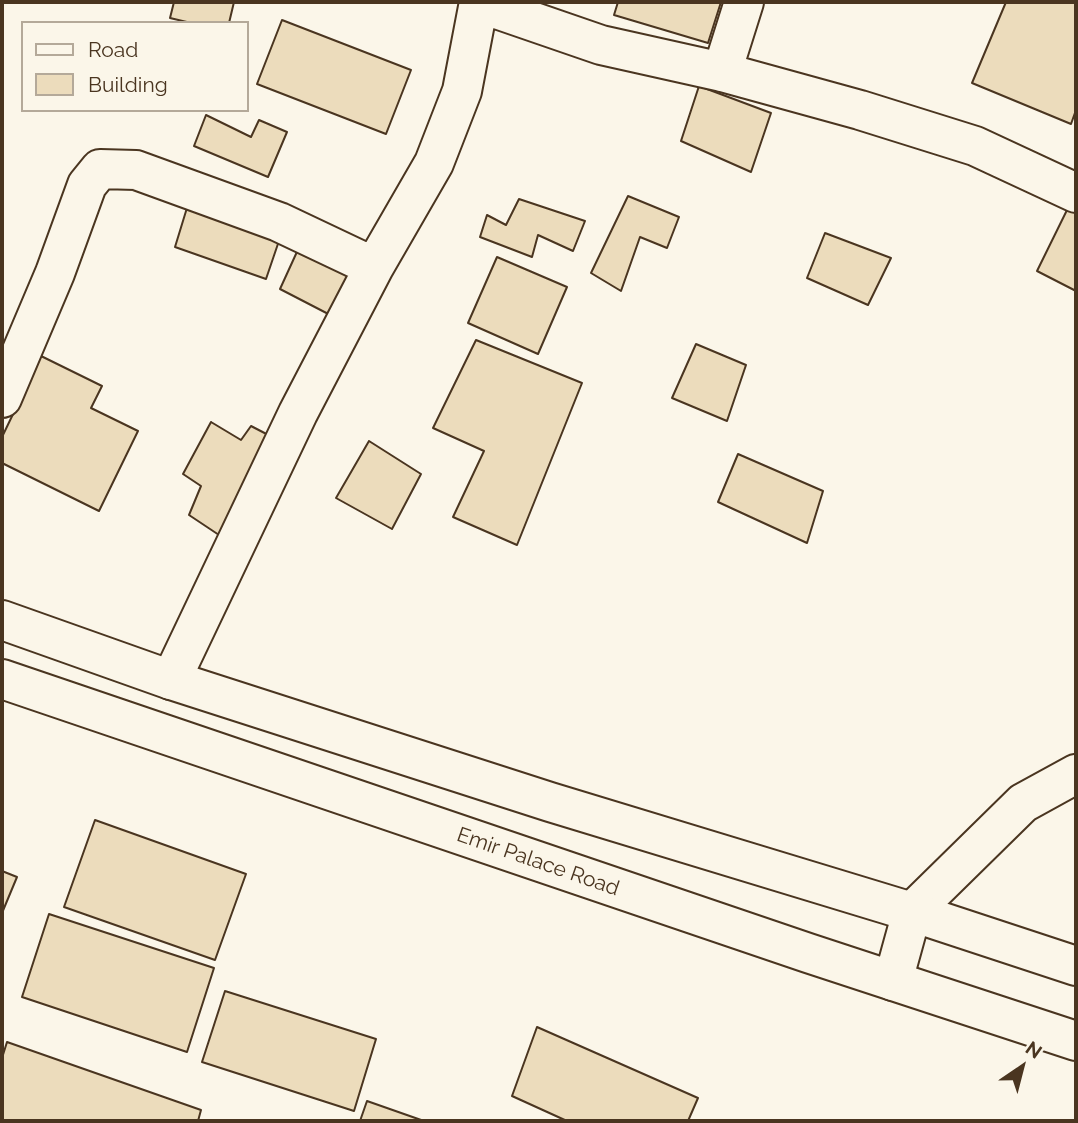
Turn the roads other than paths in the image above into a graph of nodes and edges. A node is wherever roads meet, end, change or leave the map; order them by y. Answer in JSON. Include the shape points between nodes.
{"nodes":[{"id":1,"x":479,"y":2,"type":"edge"},
{"id":2,"x":744,"y":2,"type":"edge"},
{"id":3,"x":722,"y":72,"type":"junction"},
{"id":4,"x":1076,"y":193,"type":"edge"},
{"id":5,"x":374,"y":268,"type":"junction"},
{"id":6,"x":2,"y":398,"type":"edge"},
{"id":7,"x":2,"y":620,"type":"edge"},
{"id":8,"x":2,"y":679,"type":"edge"},
{"id":9,"x":171,"y":681,"type":"junction"},
{"id":10,"x":1076,"y":774,"type":"edge"},
{"id":11,"x":912,"y":912,"type":"junction"},
{"id":12,"x":1076,"y":966,"type":"edge"},
{"id":13,"x":892,"y":981,"type":"junction"},
{"id":14,"x":1076,"y":1041,"type":"edge"}],
"edges":[{"from":1,"to":3,"type":"street","via":[[601,45]]},
{"from":1,"to":5,"type":"street","via":[[462,90],[434,163]]},
{"from":2,"to":3,"type":"street"},
{"from":3,"to":4,"type":"street","via":[[975,146]]},
{"from":5,"to":6,"type":"street","via":[[279,222],[136,170],[100,169],[87,185]]},
{"from":5,"to":9,"type":"street","via":[[298,413]]},
{"from":7,"to":9,"type":"street"},
{"from":8,"to":13,"type":"street","name":"Emir Palace Road"},
{"from":9,"to":11,"type":"street"},
{"from":10,"to":11,"type":"street","via":[[1023,803]]},
{"from":11,"to":12,"type":"street"},
{"from":11,"to":13,"type":"street"},
{"from":13,"to":14,"type":"street","name":"Emir Palace Road"}]}
